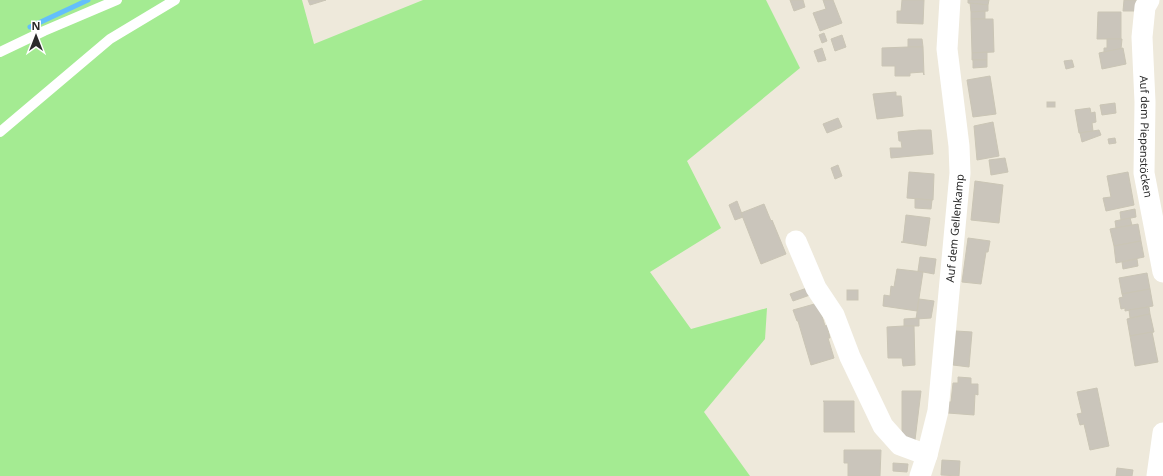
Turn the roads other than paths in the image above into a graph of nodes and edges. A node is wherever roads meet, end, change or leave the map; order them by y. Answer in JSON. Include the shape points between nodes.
{"nodes":[{"id":1,"x":117,"y":0,"type":"edge"},
{"id":2,"x":175,"y":0,"type":"edge"},
{"id":3,"x":950,"y":0,"type":"edge"},
{"id":4,"x":1149,"y":0,"type":"edge"},
{"id":5,"x":0,"y":52,"type":"edge"},
{"id":6,"x":0,"y":132,"type":"edge"},
{"id":7,"x":796,"y":241,"type":"dead end"},
{"id":8,"x":1163,"y":272,"type":"edge"},
{"id":9,"x":1163,"y":433,"type":"edge"},
{"id":10,"x":927,"y":455,"type":"junction"},
{"id":11,"x":920,"y":476,"type":"edge"},
{"id":12,"x":1156,"y":476,"type":"edge"}],
"edges":[{"from":1,"to":5,"type":"lane"},
{"from":2,"to":6,"type":"lane","via":[[110,39]]},
{"from":3,"to":10,"type":"street","name":"Auf dem Gellenkamp","via":[[947,49],[960,173],[938,411]]},
{"from":4,"to":8,"type":"street","name":"Auf dem Piepenstöcken","via":[[1145,7],[1142,37],[1145,102],[1144,173]]},
{"from":7,"to":10,"type":"street","via":[[816,288],[834,315],[850,357],[883,426],[900,445]]},
{"from":9,"to":12,"type":"street"},
{"from":10,"to":11,"type":"street","name":"Auf dem Gellenkamp"}]}
